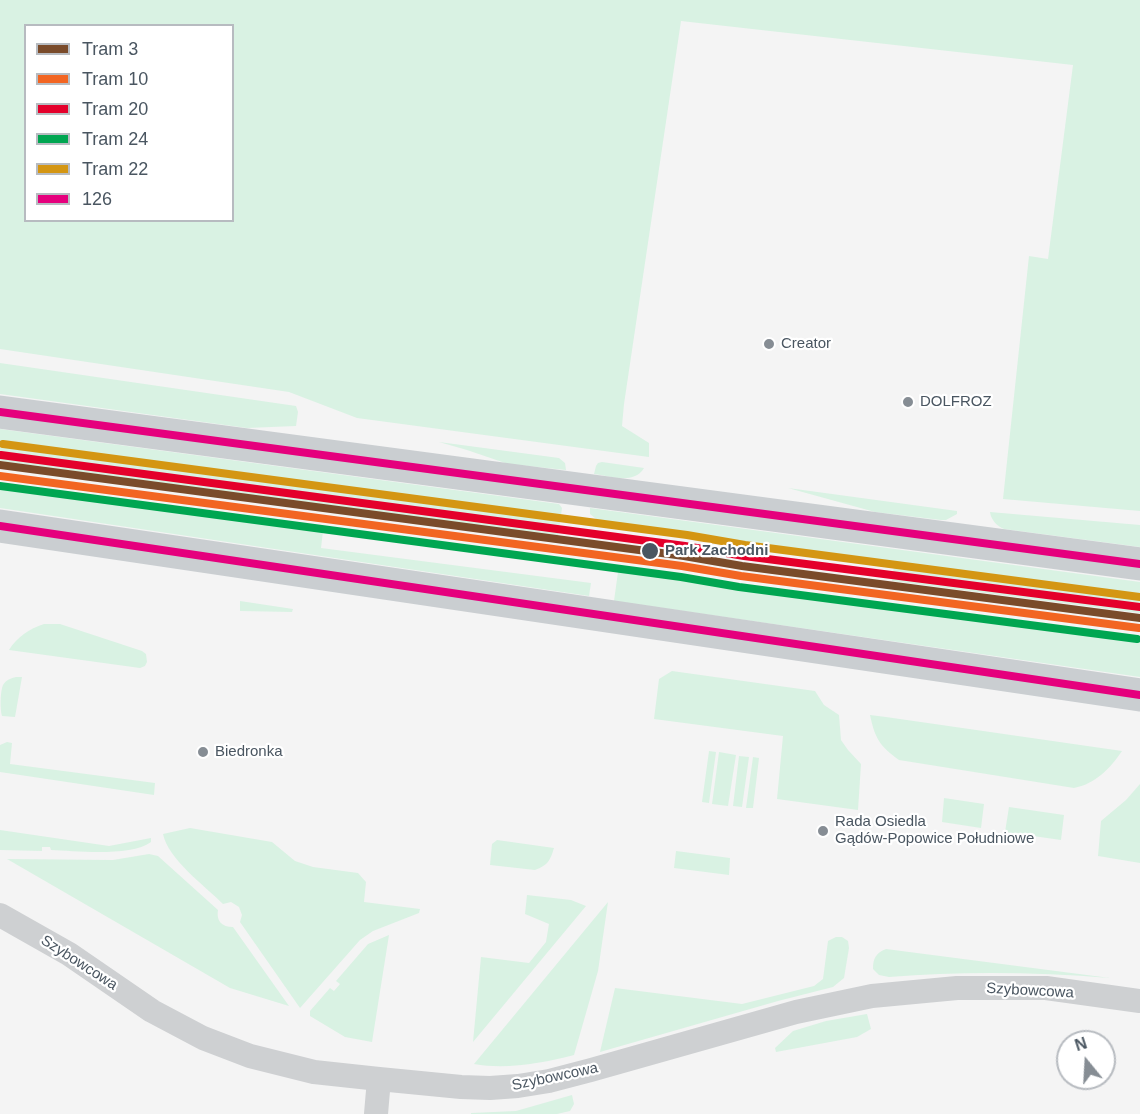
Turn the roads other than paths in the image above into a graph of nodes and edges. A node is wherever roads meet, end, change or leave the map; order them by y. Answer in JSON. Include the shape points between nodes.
{"nodes":[{"id":1,"x":0,"y":412,"type":"edge"},
{"id":2,"x":0,"y":526,"type":"edge"},
{"id":3,"x":1140,"y":564,"type":"edge"},
{"id":4,"x":1140,"y":695,"type":"edge"},
{"id":5,"x":0,"y":915,"type":"edge"},
{"id":6,"x":1140,"y":1001,"type":"edge"},
{"id":7,"x":379,"y":1079,"type":"junction"},
{"id":8,"x":376,"y":1114,"type":"edge"}],
"edges":[{"from":1,"to":3,"type":"main road"},
{"from":2,"to":4,"type":"main road"},
{"from":5,"to":7,"type":"street","name":"Szybowcowa","via":[[69,954],[152,1011],[203,1038],[250,1056],[314,1072]]},
{"from":6,"to":7,"type":"street","name":"Szybowcowa","via":[[1046,988],[908,992],[796,1012],[528,1084],[490,1088]]},
{"from":7,"to":8,"type":"street"}]}
